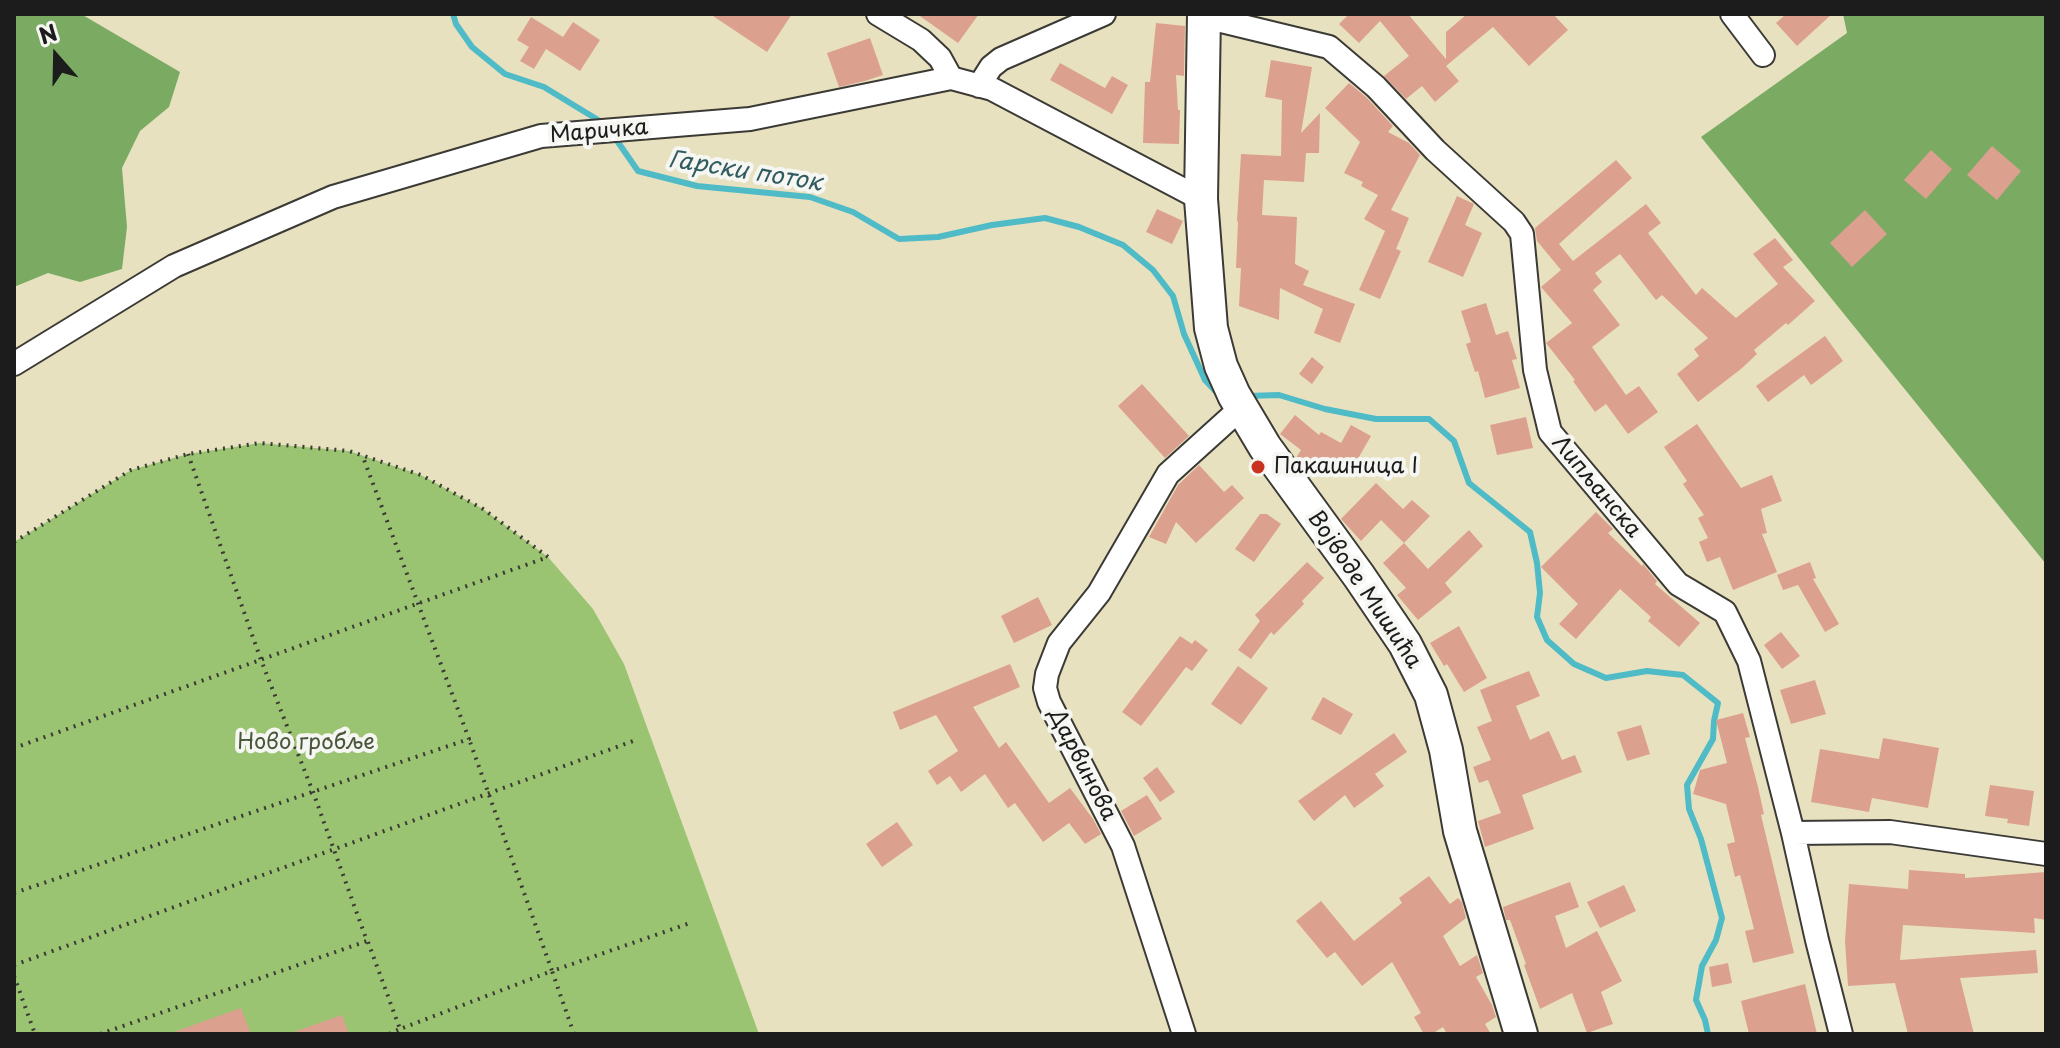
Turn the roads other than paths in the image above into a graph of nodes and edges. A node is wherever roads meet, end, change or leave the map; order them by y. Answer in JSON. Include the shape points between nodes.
{"nodes":[{"id":1,"x":878,"y":14,"type":"edge"},
{"id":2,"x":1104,"y":14,"type":"edge"},
{"id":3,"x":1732,"y":14,"type":"edge"},
{"id":4,"x":1204,"y":16,"type":"edge"},
{"id":5,"x":1763,"y":55,"type":"dead end"},
{"id":6,"x":951,"y":78,"type":"junction"},
{"id":7,"x":979,"y":86,"type":"junction"},
{"id":8,"x":1201,"y":199,"type":"junction"},
{"id":9,"x":14,"y":364,"type":"edge"},
{"id":10,"x":1246,"y":415,"type":"junction"},
{"id":11,"x":1793,"y":833,"type":"junction"},
{"id":12,"x":2046,"y":854,"type":"edge"},
{"id":13,"x":1184,"y":1034,"type":"edge"},
{"id":14,"x":1521,"y":1034,"type":"edge"},
{"id":15,"x":1841,"y":1034,"type":"edge"}],
"edges":[{"from":1,"to":6,"type":"street","via":[[921,40]]},
{"from":2,"to":7,"type":"street","via":[[1001,59]]},
{"from":3,"to":5,"type":"street"},
{"from":4,"to":8,"type":"street","name":"Војводе Мишића"},
{"from":4,"to":11,"type":"street","name":"Липљанска","via":[[1329,47],[1514,222],[1522,234],[1535,370],[1550,432],[1678,584],[1725,612],[1749,661]]},
{"from":6,"to":7,"type":"street","name":"Маричка"},
{"from":6,"to":9,"type":"street","name":"Маричка","via":[[750,119],[541,136],[333,197],[174,266]]},
{"from":7,"to":8,"type":"street","name":"Маричка"},
{"from":8,"to":10,"type":"street","name":"Војводе Мишића","via":[[1211,328],[1221,366]]},
{"from":10,"to":13,"type":"street","name":"Дарвинова","via":[[1168,474],[1099,593],[1059,643],[1045,688],[1123,846]]},
{"from":10,"to":14,"type":"street","name":"Војводе Мишића","via":[[1405,644],[1431,695],[1460,831]]},
{"from":11,"to":12,"type":"street","via":[[1890,832]]},
{"from":11,"to":15,"type":"street","name":"Липљанска"}]}
